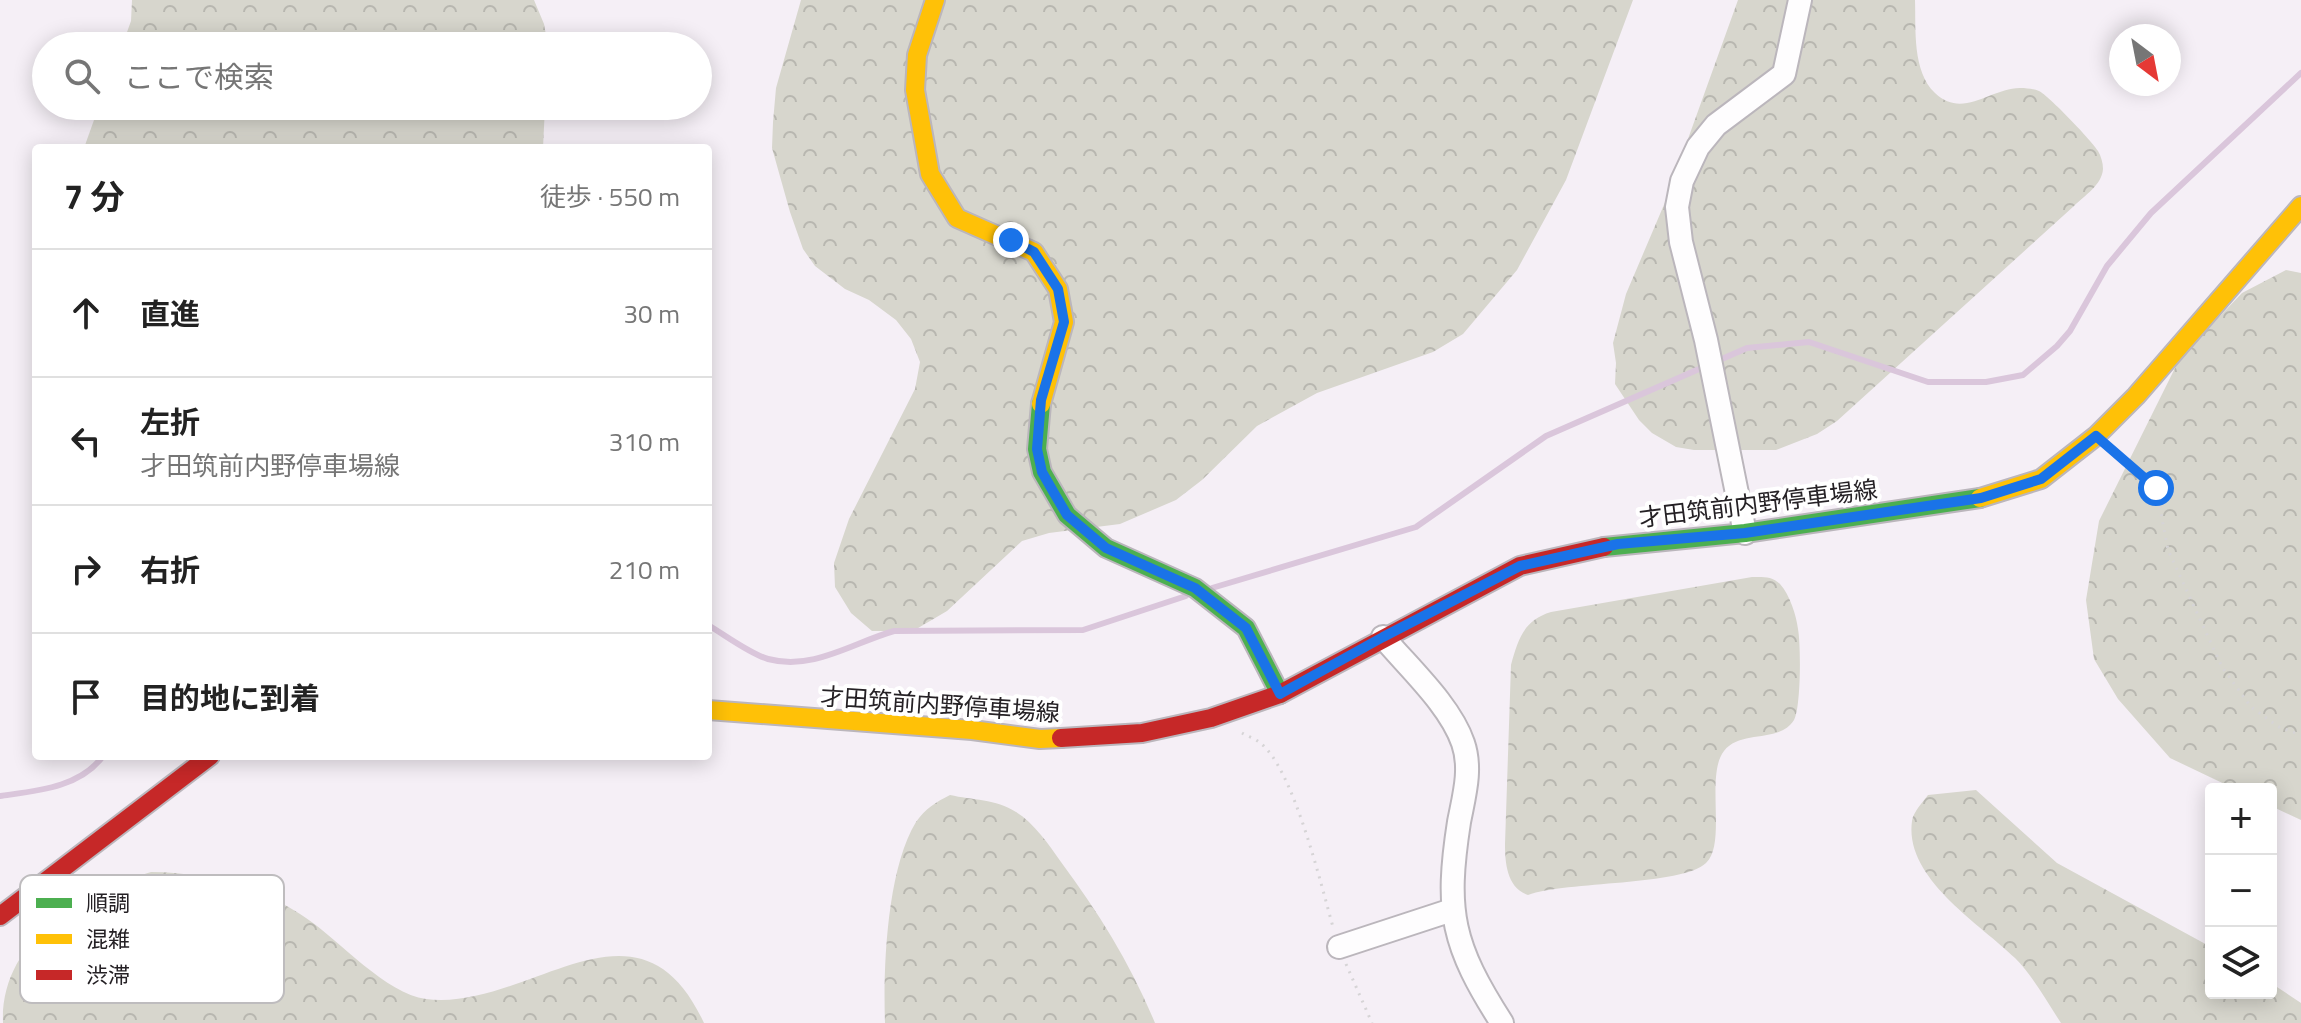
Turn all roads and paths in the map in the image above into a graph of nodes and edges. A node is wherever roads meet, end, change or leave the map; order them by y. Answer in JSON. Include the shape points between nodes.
{"nodes":[{"id":1,"x":935,"y":0,"type":"edge"},
{"id":2,"x":1800,"y":0,"type":"edge"},
{"id":3,"x":2301,"y":206,"type":"edge"},
{"id":4,"x":2096,"y":436,"type":"junction"},
{"id":5,"x":1745,"y":533,"type":"junction"},
{"id":6,"x":1383,"y":637,"type":"junction"},
{"id":7,"x":1280,"y":694,"type":"junction"},
{"id":8,"x":712,"y":710,"type":"edge"},
{"id":9,"x":1211,"y":718,"type":"junction"},
{"id":10,"x":2301,"y":735,"type":"edge"},
{"id":11,"x":205,"y":760,"type":"edge"},
{"id":12,"x":54,"y":875,"type":"edge"},
{"id":13,"x":20,"y":901,"type":"edge"},
{"id":14,"x":1452,"y":910,"type":"junction"},
{"id":15,"x":0,"y":916,"type":"edge"},
{"id":16,"x":1339,"y":947,"type":"junction"},
{"id":17,"x":1372,"y":1023,"type":"edge"},
{"id":18,"x":1502,"y":1023,"type":"edge"}],
"edges":[{"from":1,"to":7,"type":"main road","via":[[917,55],[915,90],[930,174],[957,218],[1034,252],[1058,289],[1064,322],[1041,400],[1037,449],[1042,472],[1067,515],[1106,548],[1195,588],[1246,628]]},
{"from":2,"to":5,"type":"street","via":[[1784,74],[1716,125],[1698,147],[1677,207]]},
{"from":3,"to":4,"type":"main road","name":"才田筑前内野停車場線"},
{"from":4,"to":5,"type":"main road","name":"才田筑前内野停車場線","via":[[2041,479],[1981,498]]},
{"from":4,"to":10,"type":"path","via":[[2156,488],[2168,550],[2222,667],[2251,707]]},
{"from":5,"to":6,"type":"main road","name":"才田筑前内野停車場線","via":[[1618,544],[1520,566]]},
{"from":6,"to":7,"type":"main road","name":"才田筑前内野停車場線"},
{"from":6,"to":14,"type":"street","via":[[1450,716],[1464,744],[1468,767],[1451,872]]},
{"from":7,"to":9,"type":"main road","name":"才田筑前内野停車場線"},
{"from":8,"to":9,"type":"main road","name":"才田筑前内野停車場線","via":[[1040,739],[1142,733]]},
{"from":9,"to":16,"type":"path","via":[[1261,742],[1280,770],[1301,817]]},
{"from":11,"to":12,"type":"main road"},
{"from":13,"to":15,"type":"main road"},
{"from":14,"to":16,"type":"street"},
{"from":14,"to":18,"type":"street","via":[[1460,946]]},
{"from":16,"to":17,"type":"path"}]}
